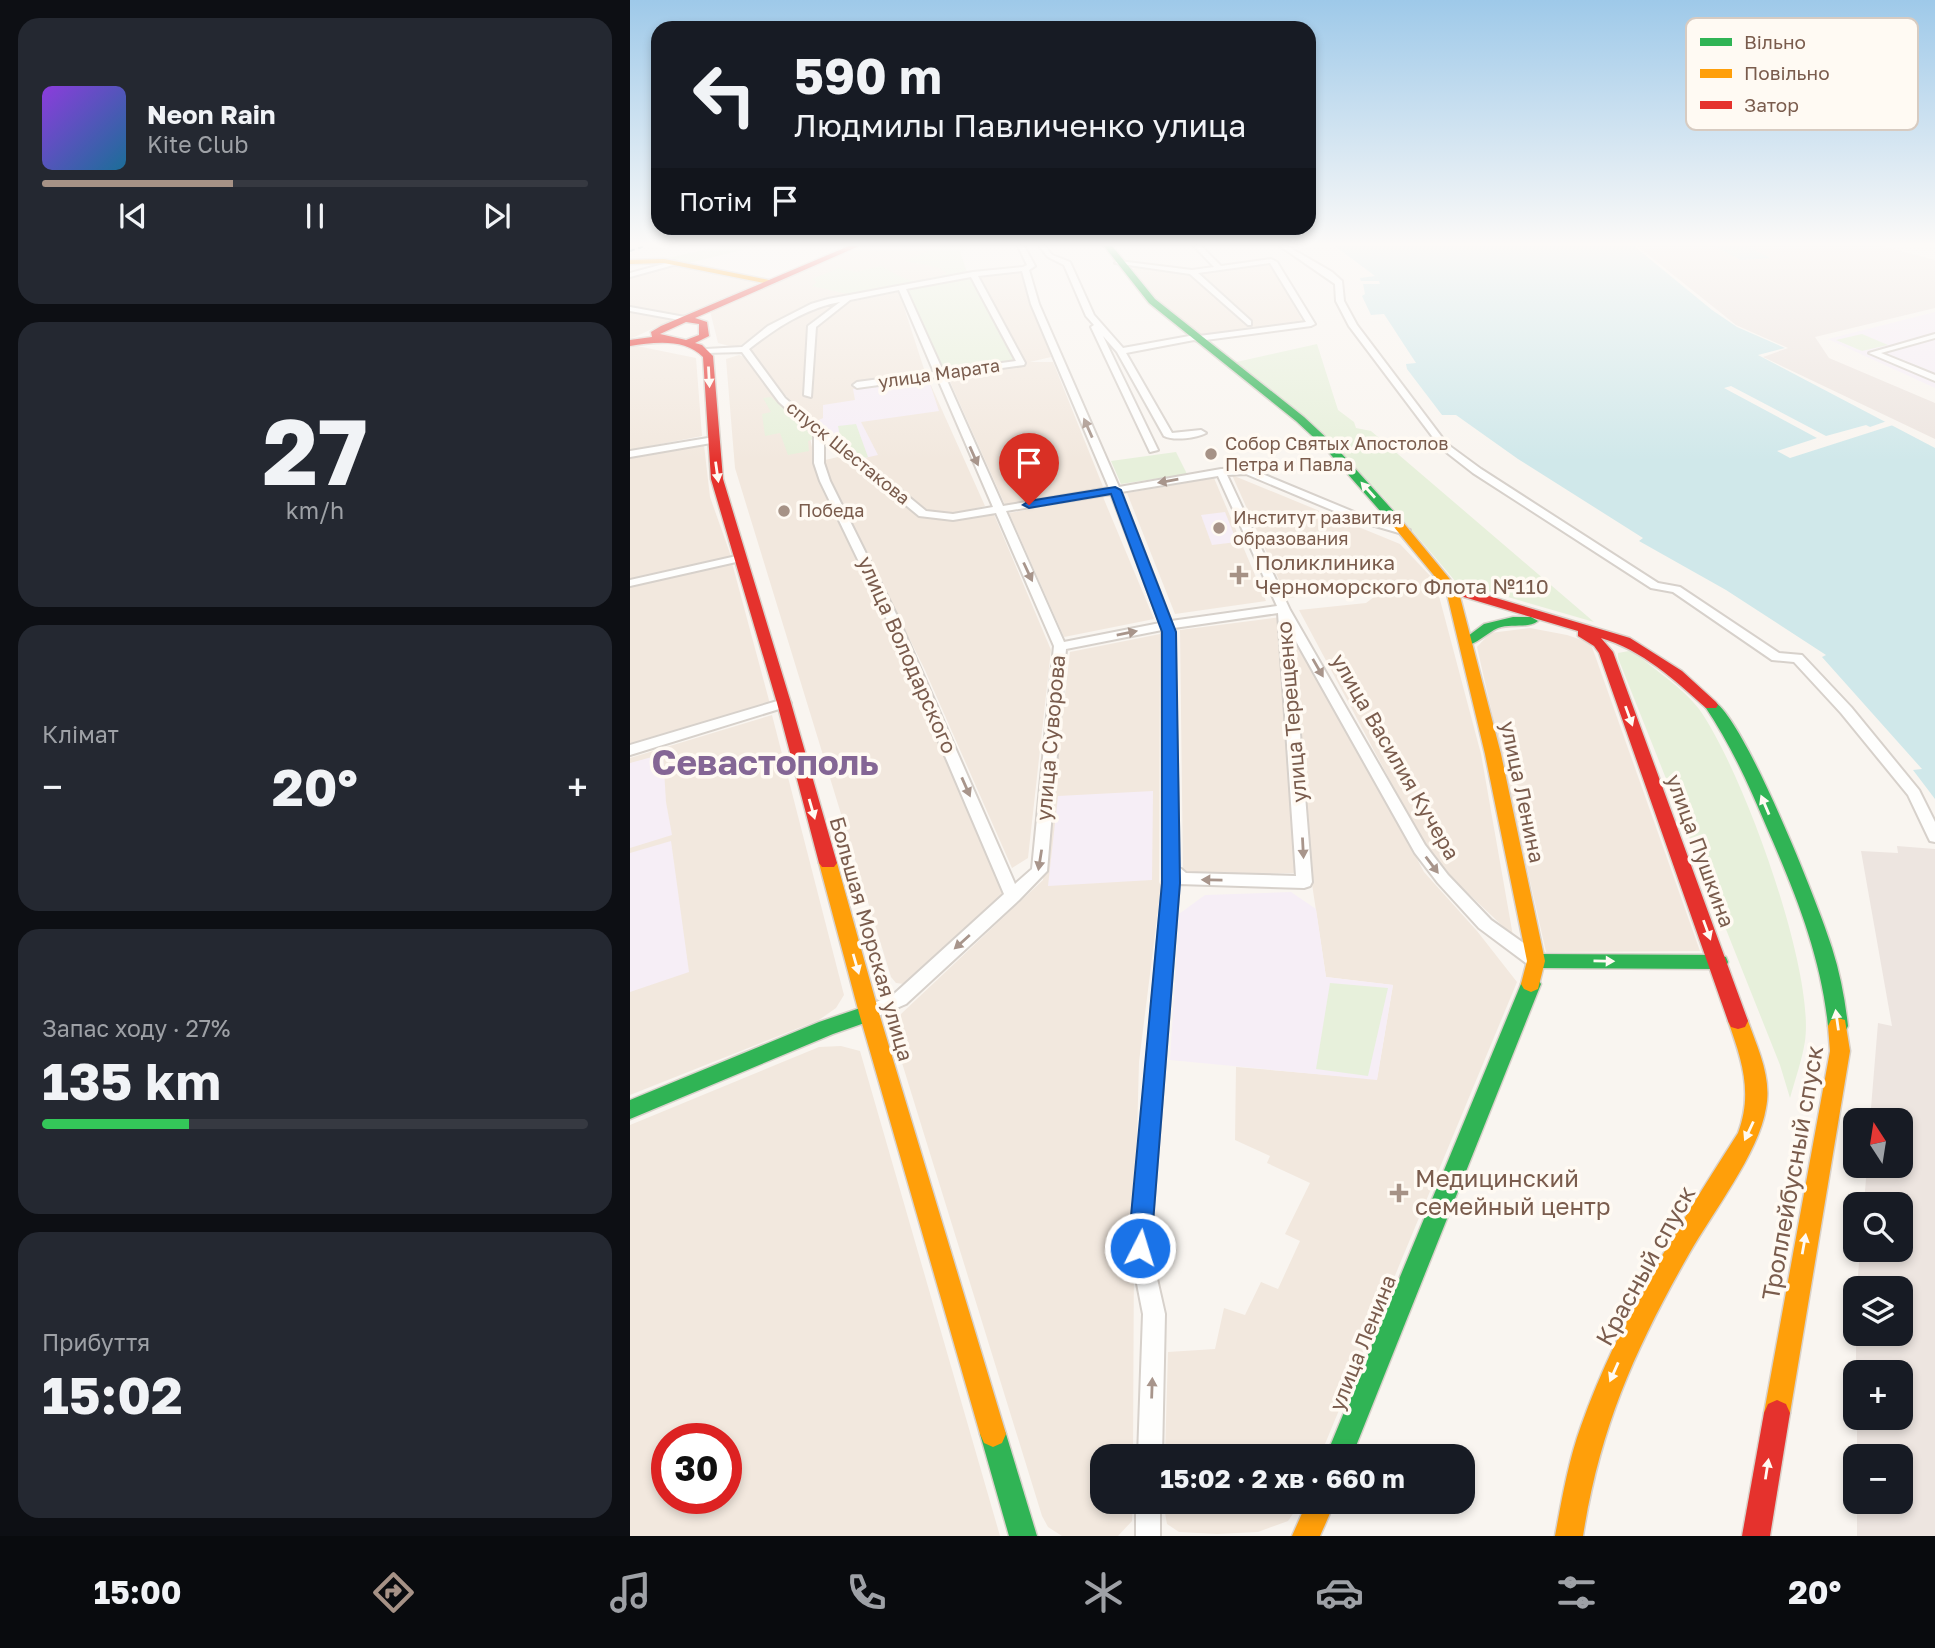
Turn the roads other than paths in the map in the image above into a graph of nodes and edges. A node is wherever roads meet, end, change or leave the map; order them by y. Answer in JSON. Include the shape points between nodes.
{"nodes":[{"id":1,"x":678,"y":318,"type":"edge"},
{"id":2,"x":688,"y":318,"type":"edge"},
{"id":3,"x":791,"y":318,"type":"edge"},
{"id":4,"x":823,"y":318,"type":"edge"},
{"id":5,"x":914,"y":318,"type":"edge"},
{"id":6,"x":997,"y":318,"type":"edge"},
{"id":7,"x":1041,"y":318,"type":"edge"},
{"id":8,"x":1091,"y":318,"type":"edge"},
{"id":9,"x":1091,"y":318,"type":"edge"},
{"id":10,"x":1173,"y":318,"type":"edge"},
{"id":11,"x":1242,"y":318,"type":"edge"},
{"id":12,"x":1307,"y":318,"type":"edge"},
{"id":13,"x":1349,"y":318,"type":"edge"},
{"id":14,"x":685,"y":319,"type":"junction"},
{"id":15,"x":1252,"y":327,"type":"junction"},
{"id":16,"x":662,"y":333,"type":"junction"},
{"id":17,"x":1935,"y":336,"type":"edge"},
{"id":18,"x":1197,"y":338,"type":"junction"},
{"id":19,"x":630,"y":342,"type":"edge"},
{"id":20,"x":705,"y":346,"type":"junction"},
{"id":21,"x":744,"y":349,"type":"junction"},
{"id":22,"x":1121,"y":351,"type":"junction"},
{"id":23,"x":1058,"y":359,"type":"junction"},
{"id":24,"x":1046,"y":360,"type":"dead end"},
{"id":25,"x":938,"y":373,"type":"junction"},
{"id":26,"x":1935,"y":378,"type":"edge"},
{"id":27,"x":857,"y":385,"type":"dead end"},
{"id":28,"x":808,"y":395,"type":"dead end"},
{"id":29,"x":1148,"y":400,"type":"junction"},
{"id":30,"x":1129,"y":403,"type":"junction"},
{"id":31,"x":819,"y":433,"type":"junction"},
{"id":32,"x":1202,"y":433,"type":"dead end"},
{"id":33,"x":714,"y":440,"type":"junction"},
{"id":34,"x":1153,"y":450,"type":"dead end"},
{"id":35,"x":630,"y":454,"type":"edge"},
{"id":36,"x":1221,"y":472,"type":"junction"},
{"id":37,"x":1115,"y":490,"type":"junction"},
{"id":38,"x":999,"y":510,"type":"junction"},
{"id":39,"x":1406,"y":532,"type":"junction"},
{"id":40,"x":741,"y":558,"type":"junction"},
{"id":41,"x":633,"y":583,"type":"dead end"},
{"id":42,"x":1451,"y":589,"type":"junction"},
{"id":43,"x":1284,"y":608,"type":"junction"},
{"id":44,"x":1536,"y":615,"type":"junction"},
{"id":45,"x":1462,"y":621,"type":"junction"},
{"id":46,"x":1168,"y":626,"type":"junction"},
{"id":47,"x":1467,"y":642,"type":"junction"},
{"id":48,"x":1060,"y":646,"type":"junction"},
{"id":49,"x":784,"y":703,"type":"junction"},
{"id":50,"x":630,"y":750,"type":"edge"},
{"id":51,"x":1935,"y":837,"type":"edge"},
{"id":52,"x":1170,"y":868,"type":"junction"},
{"id":53,"x":1013,"y":896,"type":"junction"},
{"id":54,"x":1536,"y":961,"type":"junction"},
{"id":55,"x":1719,"y":962,"type":"junction"},
{"id":56,"x":869,"y":1013,"type":"junction"},
{"id":57,"x":1754,"y":1065,"type":"joint"},
{"id":58,"x":630,"y":1110,"type":"edge"},
{"id":59,"x":1150,"y":1444,"type":"edge"},
{"id":60,"x":1344,"y":1444,"type":"edge"},
{"id":61,"x":1148,"y":1514,"type":"edge"},
{"id":62,"x":1314,"y":1514,"type":"edge"},
{"id":63,"x":1303,"y":1533,"type":"edge"},
{"id":64,"x":1023,"y":1535,"type":"edge"},
{"id":65,"x":1148,"y":1536,"type":"edge"},
{"id":66,"x":1569,"y":1536,"type":"edge"},
{"id":67,"x":1756,"y":1536,"type":"edge"}],
"edges":[{"from":1,"to":14,"type":"street"},
{"from":2,"to":14,"type":"main road"},
{"from":3,"to":21,"type":"street"},
{"from":4,"to":28,"type":"street","via":[[812,326]]},
{"from":5,"to":25,"type":"street","name":"улица Суворова"},
{"from":6,"to":25,"type":"street","name":"улица Марата","via":[[1021,363]]},
{"from":7,"to":23,"type":"street"},
{"from":8,"to":22,"type":"street"},
{"from":9,"to":30,"type":"street"},
{"from":10,"to":18,"type":"main road","name":"улица Ленина"},
{"from":11,"to":15,"type":"street"},
{"from":12,"to":15,"type":"street","via":[[1311,324]]},
{"from":13,"to":51,"type":"street","via":[[1444,446],[1477,471],[1655,586],[1675,589],[1776,657],[1798,658],[1914,793]]},
{"from":14,"to":16,"type":"main road"},
{"from":14,"to":20,"type":"main road","via":[[703,322]]},
{"from":15,"to":18,"type":"street"},
{"from":16,"to":19,"type":"main road"},
{"from":16,"to":20,"type":"main road","via":[[682,343]]},
{"from":17,"to":26,"type":"street","via":[[1873,353]]},
{"from":18,"to":22,"type":"street"},
{"from":39,"to":18,"type":"main road","name":"улица Ленина","one_way":true,"via":[[1300,419]]},
{"from":20,"to":21,"type":"street"},
{"from":20,"to":33,"type":"main road","name":"Большая Морская улица","one_way":true},
{"from":21,"to":31,"type":"street","name":"спуск Шестакова","via":[[782,400]]},
{"from":22,"to":29,"type":"street"},
{"from":23,"to":24,"type":"street"},
{"from":37,"to":23,"type":"street","one_way":true},
{"from":25,"to":27,"type":"street","name":"улица Марата"},
{"from":25,"to":38,"type":"street","name":"улица Суворова","one_way":true},
{"from":29,"to":30,"type":"street"},
{"from":29,"to":32,"type":"street","via":[[1169,436]]},
{"from":30,"to":34,"type":"street"},
{"from":31,"to":38,"type":"street","name":"спуск Шестакова","via":[[923,514],[953,517]]},
{"from":31,"to":53,"type":"street","name":"улица Володарского","one_way":true,"via":[[819,463],[825,481],[893,620]]},
{"from":33,"to":35,"type":"street"},
{"from":33,"to":40,"type":"main road","name":"Большая Морская улица","one_way":true,"via":[[717,479]]},
{"from":36,"to":37,"type":"street","one_way":true},
{"from":36,"to":39,"type":"street","via":[[1244,470],[1362,520]]},
{"from":36,"to":43,"type":"street","name":"улица Терещенко"},
{"from":37,"to":38,"type":"street"},
{"from":37,"to":46,"type":"street"},
{"from":38,"to":48,"type":"street","name":"улица Суворова","one_way":true},
{"from":39,"to":42,"type":"main road","name":"улица Ленина"},
{"from":40,"to":41,"type":"street"},
{"from":40,"to":49,"type":"main road","name":"Большая Морская улица"},
{"from":42,"to":44,"type":"main road","name":"Троллейбусный спуск"},
{"from":42,"to":45,"type":"main road","name":"улица Ленина"},
{"from":43,"to":46,"type":"street"},
{"from":43,"to":52,"type":"street","name":"улица Терещенко","one_way":true,"via":[[1304,882],[1182,879]]},
{"from":43,"to":54,"type":"street","name":"улица Василия Кучера","one_way":true,"via":[[1420,849],[1485,924]]},
{"from":44,"to":45,"type":"main road","name":"Троллейбусный спуск","via":[[1483,609]]},
{"from":67,"to":44,"type":"main road","name":"Троллейбусный спуск","one_way":true,"via":[[1840,1051],[1828,966],[1735,736],[1709,702],[1636,646]]},
{"from":45,"to":47,"type":"main road","name":"улица Ленина"},
{"from":48,"to":46,"type":"street","one_way":true},
{"from":46,"to":52,"type":"street"},
{"from":47,"to":54,"type":"main road","name":"улица Ленина"},
{"from":47,"to":55,"type":"main road","name":"улица Пушкина","one_way":true,"via":[[1486,625],[1527,620],[1580,632],[1606,652]]},
{"from":48,"to":53,"type":"street","name":"улица Суворова","one_way":true,"via":[[1039,871]]},
{"from":49,"to":50,"type":"street"},
{"from":49,"to":56,"type":"main road","name":"Большая Морская улица","one_way":true},
{"from":59,"to":52,"type":"street","one_way":true,"via":[[1154,1314],[1140,1248]]},
{"from":53,"to":56,"type":"street","name":"улица Суворова","one_way":true,"via":[[900,999]]},
{"from":54,"to":55,"type":"main road","one_way":true},
{"from":54,"to":60,"type":"main road","name":"улица Ленина","via":[[1494,1077]]},
{"from":55,"to":57,"type":"main road","name":"улица Пушкина"},
{"from":56,"to":58,"type":"main road"},
{"from":56,"to":64,"type":"main road","name":"Большая Морская улица"},
{"from":57,"to":66,"type":"main road","name":"Красный спуск","one_way":true,"via":[[1757,1114],[1629,1337],[1599,1406]]},
{"from":61,"to":65,"type":"street"},
{"from":62,"to":63,"type":"main road"}]}
